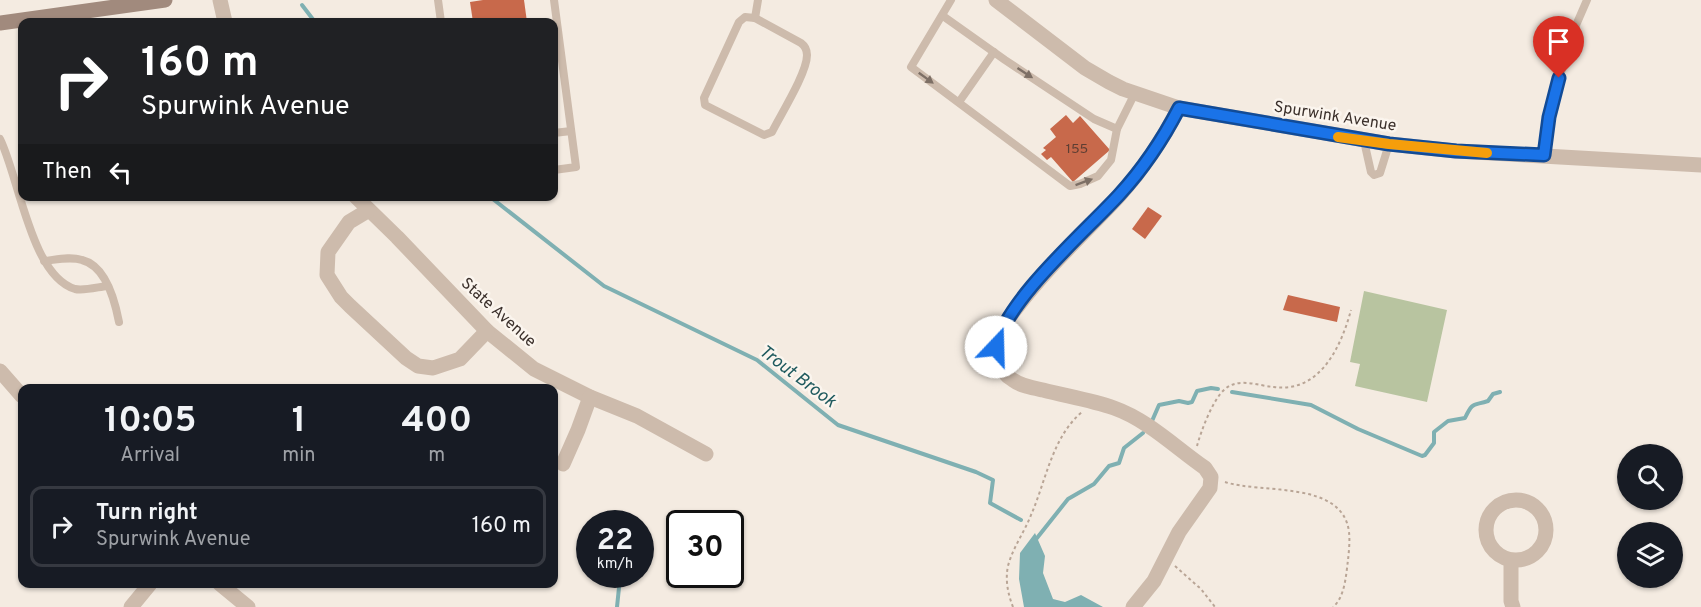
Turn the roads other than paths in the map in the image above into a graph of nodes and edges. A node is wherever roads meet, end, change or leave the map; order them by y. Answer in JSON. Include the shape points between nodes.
{"nodes":[{"id":1,"x":165,"y":0,"type":"edge"},
{"id":2,"x":220,"y":0,"type":"edge"},
{"id":3,"x":438,"y":0,"type":"edge"},
{"id":4,"x":554,"y":0,"type":"edge"},
{"id":5,"x":759,"y":0,"type":"edge"},
{"id":6,"x":951,"y":0,"type":"edge"},
{"id":7,"x":996,"y":0,"type":"edge"},
{"id":8,"x":1587,"y":0,"type":"edge"},
{"id":9,"x":943,"y":16,"type":"junction"},
{"id":10,"x":36,"y":18,"type":"edge"},
{"id":11,"x":224,"y":18,"type":"edge"},
{"id":12,"x":440,"y":18,"type":"edge"},
{"id":13,"x":556,"y":18,"type":"edge"},
{"id":14,"x":755,"y":18,"type":"junction"},
{"id":15,"x":18,"y":20,"type":"edge"},
{"id":16,"x":0,"y":23,"type":"edge"},
{"id":17,"x":558,"y":31,"type":"edge"},
{"id":18,"x":994,"y":52,"type":"junction"},
{"id":19,"x":1135,"y":93,"type":"junction"},
{"id":20,"x":959,"y":102,"type":"junction"},
{"id":21,"x":1179,"y":108,"type":"junction"},
{"id":22,"x":1117,"y":129,"type":"junction"},
{"id":23,"x":571,"y":131,"type":"junction"},
{"id":24,"x":558,"y":133,"type":"edge"},
{"id":25,"x":0,"y":139,"type":"edge"},
{"id":26,"x":1364,"y":141,"type":"junction"},
{"id":27,"x":1389,"y":144,"type":"junction"},
{"id":28,"x":1544,"y":155,"type":"junction"},
{"id":29,"x":1701,"y":165,"type":"edge"},
{"id":30,"x":558,"y":169,"type":"edge"},
{"id":31,"x":18,"y":187,"type":"edge"},
{"id":32,"x":22,"y":201,"type":"edge"},
{"id":33,"x":360,"y":201,"type":"edge"},
{"id":34,"x":369,"y":210,"type":"junction"},
{"id":35,"x":44,"y":261,"type":"junction"},
{"id":36,"x":107,"y":286,"type":"junction"},
{"id":37,"x":119,"y":322,"type":"dead end"},
{"id":38,"x":487,"y":331,"type":"junction"},
{"id":39,"x":0,"y":371,"type":"edge"},
{"id":40,"x":18,"y":391,"type":"edge"},
{"id":41,"x":590,"y":398,"type":"junction"},
{"id":42,"x":706,"y":454,"type":"dead end"},
{"id":43,"x":563,"y":464,"type":"dead end"},
{"id":44,"x":1511,"y":560,"type":"junction"},
{"id":45,"x":147,"y":588,"type":"edge"},
{"id":46,"x":225,"y":588,"type":"edge"},
{"id":47,"x":130,"y":607,"type":"edge"},
{"id":48,"x":248,"y":607,"type":"edge"},
{"id":49,"x":1133,"y":607,"type":"edge"},
{"id":50,"x":1513,"y":607,"type":"edge"}],
"edges":[{"from":1,"to":10,"type":"main road"},
{"from":2,"to":11,"type":"street"},
{"from":3,"to":12,"type":"lane"},
{"from":4,"to":13,"type":"lane"},
{"from":5,"to":14,"type":"lane"},
{"from":6,"to":9,"type":"lane"},
{"from":7,"to":19,"type":"street","name":"Spurwink Avenue","via":[[1085,68]]},
{"from":8,"to":28,"type":"lane","via":[[1570,39],[1549,117]]},
{"from":9,"to":18,"type":"lane"},
{"from":9,"to":20,"type":"lane","one_way":true,"via":[[911,67]]},
{"from":14,"to":14,"type":"lane","via":[[745,17],[739,22],[704,98],[705,105],[764,135],[772,132],[807,56],[801,43]]},
{"from":15,"to":16,"type":"main road"},
{"from":17,"to":23,"type":"lane"},
{"from":18,"to":20,"type":"lane"},
{"from":18,"to":22,"type":"lane","one_way":true,"via":[[1094,119]]},
{"from":19,"to":21,"type":"street","name":"Spurwink Avenue"},
{"from":19,"to":22,"type":"lane"},
{"from":20,"to":22,"type":"lane","one_way":true,"via":[[1070,186],[1098,176],[1111,160]]},
{"from":21,"to":26,"type":"street","name":"Spurwink Avenue"},
{"from":21,"to":49,"type":"street","via":[[1167,132],[1121,193],[1032,287],[1007,320],[996,347],[1003,372],[1014,381],[1129,414],[1205,468],[1211,477],[1210,488],[1179,532],[1154,581]]},
{"from":23,"to":24,"type":"lane"},
{"from":23,"to":30,"type":"lane","via":[[576,167]]},
{"from":25,"to":31,"type":"lane"},
{"from":26,"to":27,"type":"street","name":"Spurwink Avenue"},
{"from":26,"to":27,"type":"lane","via":[[1374,175],[1380,172]]},
{"from":27,"to":28,"type":"street","name":"Spurwink Avenue"},
{"from":28,"to":29,"type":"street","name":"Spurwink Avenue"},
{"from":32,"to":35,"type":"lane"},
{"from":33,"to":34,"type":"street","name":"State Avenue"},
{"from":34,"to":38,"type":"street","name":"State Avenue"},
{"from":34,"to":38,"type":"street","via":[[349,222],[328,252],[327,275],[345,301],[418,366],[433,368],[460,358]]},
{"from":35,"to":36,"type":"lane","via":[[76,290]]},
{"from":35,"to":36,"type":"lane","via":[[81,259],[94,266]]},
{"from":36,"to":37,"type":"lane"},
{"from":38,"to":41,"type":"street","name":"State Avenue","via":[[534,369]]},
{"from":39,"to":40,"type":"street"},
{"from":41,"to":42,"type":"street","name":"State Avenue","via":[[637,416]]},
{"from":41,"to":43,"type":"street"},
{"from":44,"to":44,"type":"street","via":[[1536,553],[1546,535],[1546,523],[1540,512],[1529,503],[1515,500],[1502,503],[1493,511],[1486,530],[1493,550]]},
{"from":44,"to":50,"type":"street"},
{"from":45,"to":47,"type":"street"},
{"from":46,"to":48,"type":"street"}]}
